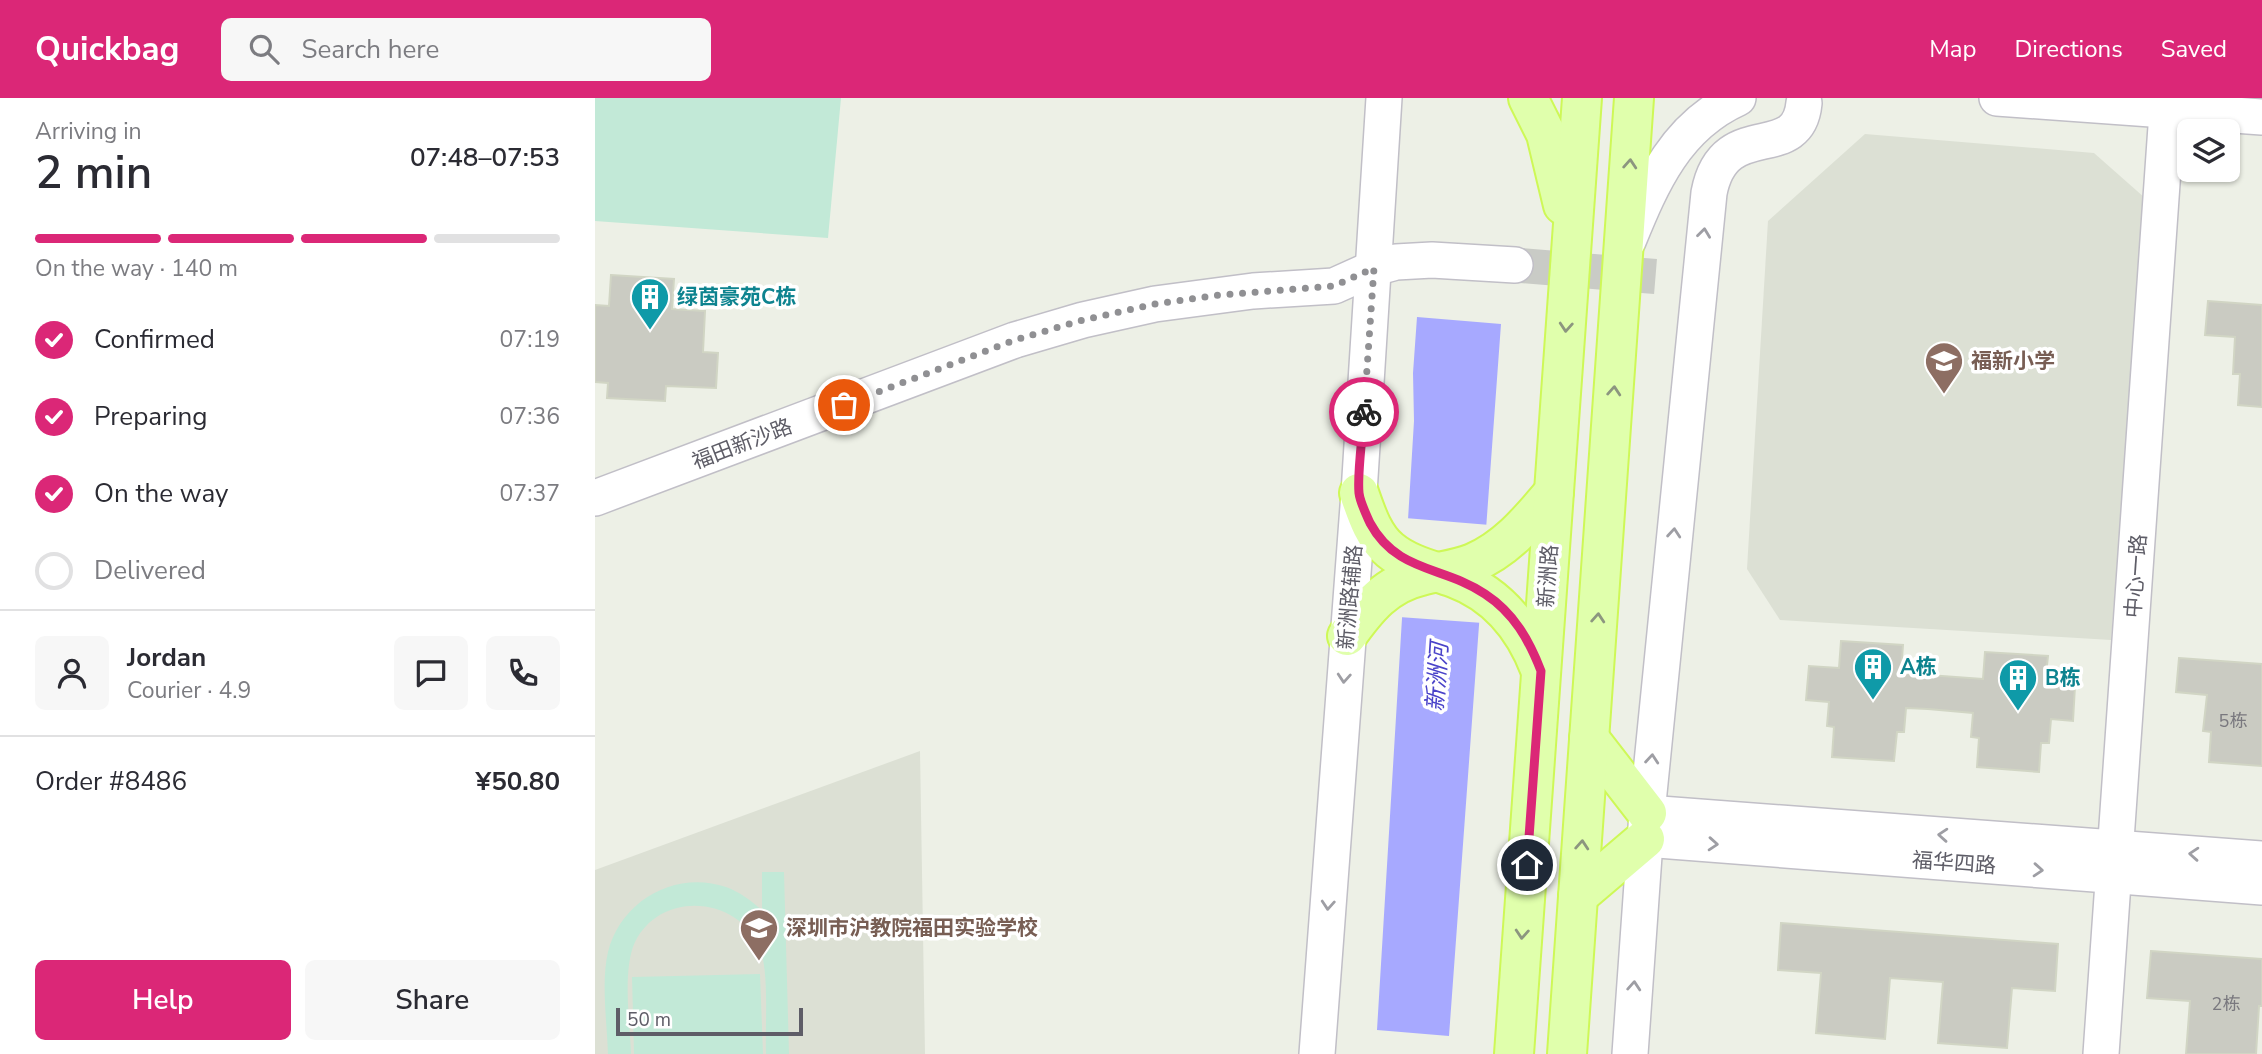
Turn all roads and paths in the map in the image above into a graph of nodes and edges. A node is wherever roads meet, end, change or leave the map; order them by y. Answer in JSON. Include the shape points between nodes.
{"nodes":[{"id":1,"x":1384,"y":98,"type":"edge"},
{"id":2,"x":1528,"y":98,"type":"edge"},
{"id":3,"x":1582,"y":98,"type":"edge"},
{"id":4,"x":1634,"y":98,"type":"edge"},
{"id":5,"x":1738,"y":98,"type":"edge"},
{"id":6,"x":1997,"y":98,"type":"edge"},
{"id":7,"x":1804,"y":103,"type":"dead end"},
{"id":8,"x":2167,"y":104,"type":"edge"},
{"id":9,"x":2262,"y":117,"type":"edge"},
{"id":10,"x":1624,"y":251,"type":"junction"},
{"id":11,"x":1571,"y":259,"type":"junction"},
{"id":12,"x":1515,"y":265,"type":"tunnel mouth"},
{"id":13,"x":1374,"y":268,"type":"junction"},
{"id":14,"x":595,"y":474,"type":"edge"},
{"id":15,"x":1554,"y":492,"type":"junction"},
{"id":16,"x":1359,"y":493,"type":"junction"},
{"id":17,"x":595,"y":498,"type":"edge"},
{"id":18,"x":1437,"y":573,"type":"junction"},
{"id":19,"x":1347,"y":636,"type":"junction"},
{"id":20,"x":1541,"y":671,"type":"junction"},
{"id":21,"x":1589,"y":738,"type":"junction"},
{"id":22,"x":1646,"y":826,"type":"junction"},
{"id":23,"x":2262,"y":859,"type":"edge"},
{"id":24,"x":2116,"y":862,"type":"junction"},
{"id":25,"x":2262,"y":887,"type":"edge"},
{"id":26,"x":1578,"y":896,"type":"junction"},
{"id":27,"x":1512,"y":1047,"type":"edge"},
{"id":28,"x":1569,"y":1048,"type":"edge"},
{"id":29,"x":1317,"y":1054,"type":"edge"},
{"id":30,"x":1630,"y":1054,"type":"edge"},
{"id":31,"x":2101,"y":1054,"type":"edge"}],
"edges":[{"from":1,"to":13,"type":"street","name":"新洲路辅路"},
{"from":2,"to":11,"type":"main road","via":[[1546,134]]},
{"from":3,"to":11,"type":"main road","name":"新洲路"},
{"from":10,"to":4,"type":"main road","one_way":true},
{"from":5,"to":10,"type":"street","via":[[1696,124],[1679,144],[1643,204]]},
{"from":6,"to":8,"type":"street"},
{"from":22,"to":7,"type":"street","one_way":true,"via":[[1686,279],[1721,160],[1741,147],[1783,138],[1800,122]]},
{"from":8,"to":9,"type":"street"},
{"from":8,"to":24,"type":"street","name":"中心一路"},
{"from":21,"to":10,"type":"main road","one_way":true},
{"from":11,"to":15,"type":"main road","name":"新洲路","one_way":true},
{"from":12,"to":13,"type":"street","name":"福田新沙路","via":[[1416,261]]},
{"from":13,"to":14,"type":"street","name":"福田新沙路","via":[[1336,264],[1275,270],[1149,285],[1079,299],[993,326]]},
{"from":13,"to":16,"type":"street","name":"新洲路辅路"},
{"from":13,"to":17,"type":"street","name":"福田新沙路","via":[[1334,286],[1155,304],[1015,340]]},
{"from":15,"to":18,"type":"main road","via":[[1517,533],[1489,555]]},
{"from":15,"to":20,"type":"main road","name":"新洲路"},
{"from":16,"to":18,"type":"main road","via":[[1389,549]]},
{"from":16,"to":19,"type":"street","name":"新洲路辅路"},
{"from":18,"to":19,"type":"main road","via":[[1403,581],[1386,591]]},
{"from":18,"to":20,"type":"main road","via":[[1486,595],[1518,624]]},
{"from":19,"to":29,"type":"street","name":"新洲路辅路","one_way":true},
{"from":20,"to":27,"type":"main road","name":"新洲路","one_way":true},
{"from":21,"to":22,"type":"main road"},
{"from":26,"to":21,"type":"main road","one_way":true},
{"from":22,"to":24,"type":"street","name":"福华四路"},
{"from":22,"to":26,"type":"main road"},
{"from":30,"to":22,"type":"street","one_way":true},
{"from":23,"to":24,"type":"street","name":"福华四路","one_way":true},
{"from":24,"to":25,"type":"street","name":"福华四路"},
{"from":24,"to":31,"type":"street","name":"中心一路"},
{"from":26,"to":28,"type":"main road"}]}
